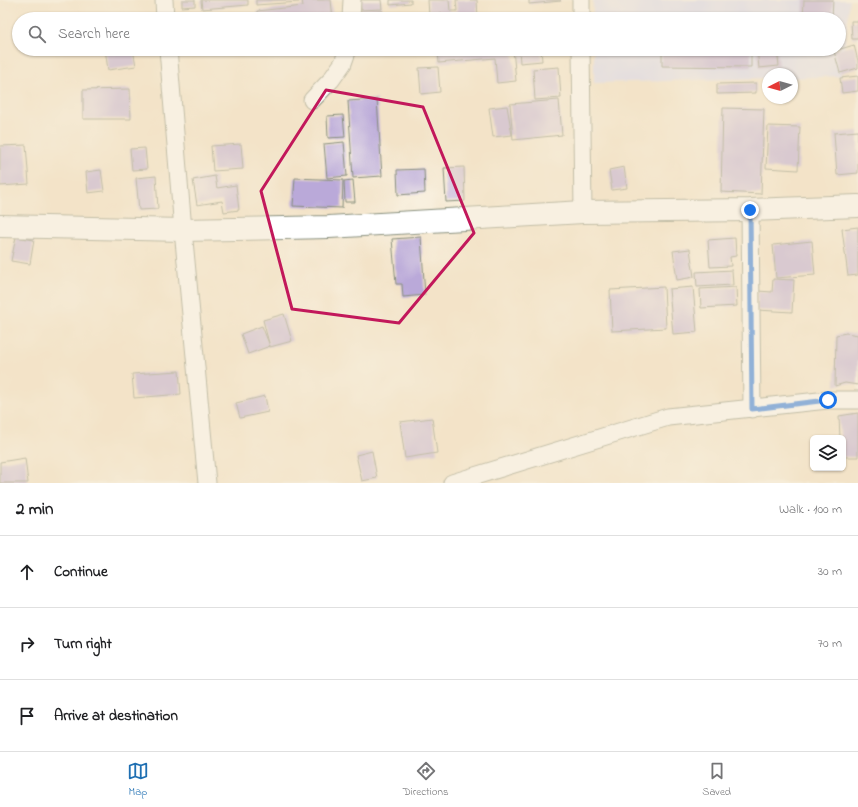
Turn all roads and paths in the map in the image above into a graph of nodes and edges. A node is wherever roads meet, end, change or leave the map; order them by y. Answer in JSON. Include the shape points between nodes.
{"nodes":[{"id":1,"x":164,"y":0,"type":"edge"},
{"id":2,"x":352,"y":0,"type":"edge"},
{"id":3,"x":581,"y":0,"type":"edge"},
{"id":4,"x":165,"y":12,"type":"edge"},
{"id":5,"x":351,"y":12,"type":"edge"},
{"id":6,"x":581,"y":12,"type":"edge"},
{"id":7,"x":169,"y":56,"type":"edge"},
{"id":8,"x":346,"y":56,"type":"edge"},
{"id":9,"x":581,"y":56,"type":"edge"},
{"id":10,"x":312,"y":100,"type":"dead end"},
{"id":11,"x":858,"y":206,"type":"edge"},
{"id":12,"x":750,"y":210,"type":"junction"},
{"id":13,"x":583,"y":212,"type":"junction"},
{"id":14,"x":0,"y":226,"type":"edge"},
{"id":15,"x":183,"y":230,"type":"junction"},
{"id":16,"x":858,"y":400,"type":"edge"},
{"id":17,"x":752,"y":409,"type":"junction"},
{"id":18,"x":207,"y":483,"type":"edge"},
{"id":19,"x":452,"y":483,"type":"edge"}],
"edges":[{"from":1,"to":4,"type":"street"},
{"from":2,"to":5,"type":"street"},
{"from":3,"to":6,"type":"street"},
{"from":7,"to":15,"type":"street"},
{"from":8,"to":10,"type":"street","via":[[331,80]]},
{"from":9,"to":13,"type":"street"},
{"from":11,"to":12,"type":"street"},
{"from":12,"to":13,"type":"street"},
{"from":12,"to":17,"type":"street"},
{"from":13,"to":15,"type":"street","via":[[329,227]]},
{"from":14,"to":15,"type":"street"},
{"from":15,"to":18,"type":"street"},
{"from":16,"to":17,"type":"street","via":[[828,400]]},
{"from":17,"to":19,"type":"street","via":[[668,417]]}]}
